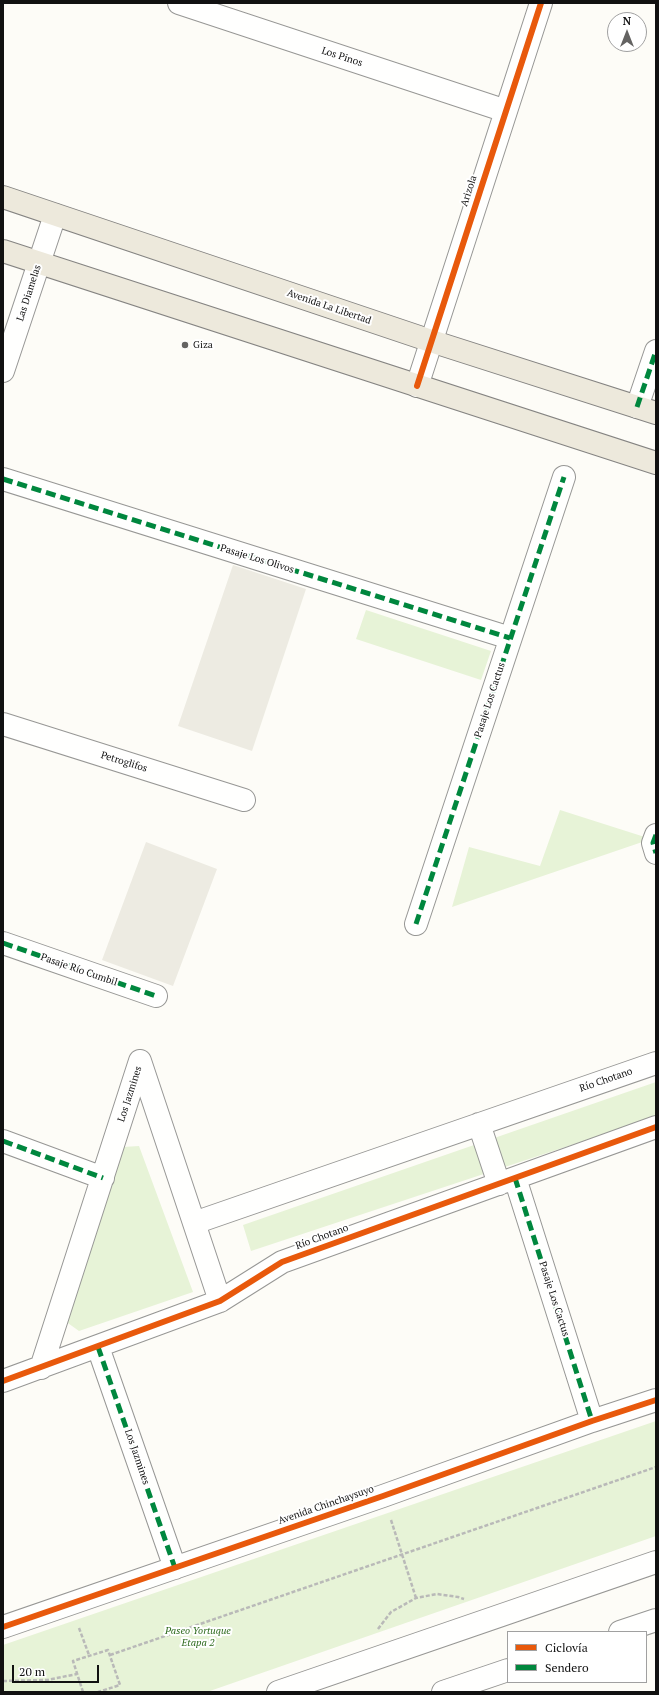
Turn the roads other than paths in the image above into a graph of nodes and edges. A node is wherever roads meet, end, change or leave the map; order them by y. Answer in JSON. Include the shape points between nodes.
{"nodes":[{"id":1,"x":179,"y":3,"type":"edge"},
{"id":2,"x":541,"y":3,"type":"edge"},
{"id":3,"x":506,"y":111,"type":"junction"},
{"id":4,"x":3,"y":197,"type":"edge"},
{"id":5,"x":55,"y":215,"type":"junction"},
{"id":6,"x":3,"y":251,"type":"edge"},
{"id":7,"x":39,"y":263,"type":"junction"},
{"id":8,"x":431,"y":341,"type":"junction"},
{"id":9,"x":656,"y":351,"type":"edge"},
{"id":10,"x":3,"y":371,"type":"edge"},
{"id":11,"x":417,"y":386,"type":"junction"},
{"id":12,"x":647,"y":410,"type":"edge"},
{"id":13,"x":656,"y":464,"type":"edge"},
{"id":14,"x":564,"y":477,"type":"dead end"},
{"id":15,"x":3,"y":479,"type":"edge"},
{"id":16,"x":510,"y":638,"type":"junction"},
{"id":17,"x":3,"y":724,"type":"edge"},
{"id":18,"x":244,"y":800,"type":"dead end"},
{"id":19,"x":656,"y":835,"type":"edge"},
{"id":20,"x":656,"y":853,"type":"edge"},
{"id":21,"x":416,"y":924,"type":"dead end"},
{"id":22,"x":3,"y":943,"type":"edge"},
{"id":23,"x":156,"y":996,"type":"dead end"},
{"id":24,"x":656,"y":1063,"type":"edge"},
{"id":25,"x":479,"y":1124,"type":"junction"},
{"id":26,"x":656,"y":1127,"type":"edge"},
{"id":27,"x":3,"y":1142,"type":"edge"},
{"id":28,"x":103,"y":1178,"type":"junction"},
{"id":29,"x":507,"y":1181,"type":"junction"},
{"id":30,"x":194,"y":1224,"type":"junction"},
{"id":31,"x":220,"y":1301,"type":"junction"},
{"id":32,"x":98,"y":1347,"type":"junction"},
{"id":33,"x":41,"y":1368,"type":"junction"},
{"id":34,"x":8,"y":1376,"type":"edge"},
{"id":35,"x":656,"y":1400,"type":"edge"},
{"id":36,"x":592,"y":1421,"type":"junction"},
{"id":37,"x":656,"y":1562,"type":"edge"},
{"id":38,"x":175,"y":1568,"type":"junction"},
{"id":39,"x":656,"y":1620,"type":"edge"},
{"id":40,"x":3,"y":1627,"type":"edge"},
{"id":41,"x":623,"y":1631,"type":"edge"},
{"id":42,"x":507,"y":1670,"type":"edge"},
{"id":43,"x":278,"y":1692,"type":"edge"},
{"id":44,"x":443,"y":1692,"type":"edge"}],
"edges":[{"from":1,"to":3,"type":"street","name":"Los Pinos"},
{"from":2,"to":3,"type":"street","name":"Arizola"},
{"from":3,"to":8,"type":"street","name":"Arizola"},
{"from":4,"to":5,"type":"main road","name":"Avenida La Libertad"},
{"from":5,"to":7,"type":"street","name":"Las Diamelas"},
{"from":5,"to":8,"type":"main road","name":"Avenida La Libertad"},
{"from":6,"to":7,"type":"main road"},
{"from":7,"to":10,"type":"street","name":"Las Diamelas"},
{"from":7,"to":11,"type":"main road"},
{"from":8,"to":11,"type":"street","name":"Arizola"},
{"from":8,"to":12,"type":"main road","name":"Avenida La Libertad"},
{"from":9,"to":12,"type":"street"},
{"from":11,"to":13,"type":"main road"},
{"from":14,"to":16,"type":"street","name":"Pasaje Los Cactus"},
{"from":15,"to":16,"type":"street","name":"Pasaje Los Olivos"},
{"from":16,"to":21,"type":"street","name":"Pasaje Los Cactus"},
{"from":17,"to":18,"type":"street","name":"Petroglifos"},
{"from":19,"to":20,"type":"street","via":[[653,843]]},
{"from":22,"to":23,"type":"street","name":"Pasaje Río Cumbil"},
{"from":24,"to":25,"type":"street","name":"Río Chotano"},
{"from":25,"to":29,"type":"street","name":"Pasaje Los Cactus"},
{"from":25,"to":30,"type":"street","name":"Río Chotano"},
{"from":26,"to":29,"type":"street","name":"Río Chotano"},
{"from":27,"to":28,"type":"street"},
{"from":28,"to":30,"type":"street","name":"Los Jazmines","via":[[140,1061]]},
{"from":28,"to":33,"type":"street","name":"Los Jazmines"},
{"from":29,"to":31,"type":"street","name":"Río Chotano","via":[[282,1262]]},
{"from":29,"to":36,"type":"street","name":"Pasaje Los Cactus"},
{"from":30,"to":31,"type":"street","name":"Los Jazmines"},
{"from":31,"to":32,"type":"street","name":"Río Chotano"},
{"from":32,"to":33,"type":"street","name":"Río Chotano"},
{"from":32,"to":38,"type":"street","name":"Los Jazmines"},
{"from":33,"to":34,"type":"street","name":"Río Chotano"},
{"from":35,"to":36,"type":"street","name":"Avenida Chinchaysuyo"},
{"from":36,"to":38,"type":"street","name":"Avenida Chinchaysuyo"},
{"from":37,"to":43,"type":"street"},
{"from":38,"to":40,"type":"street","name":"Avenida Chinchaysuyo"},
{"from":39,"to":41,"type":"street"},
{"from":42,"to":44,"type":"street"}]}
